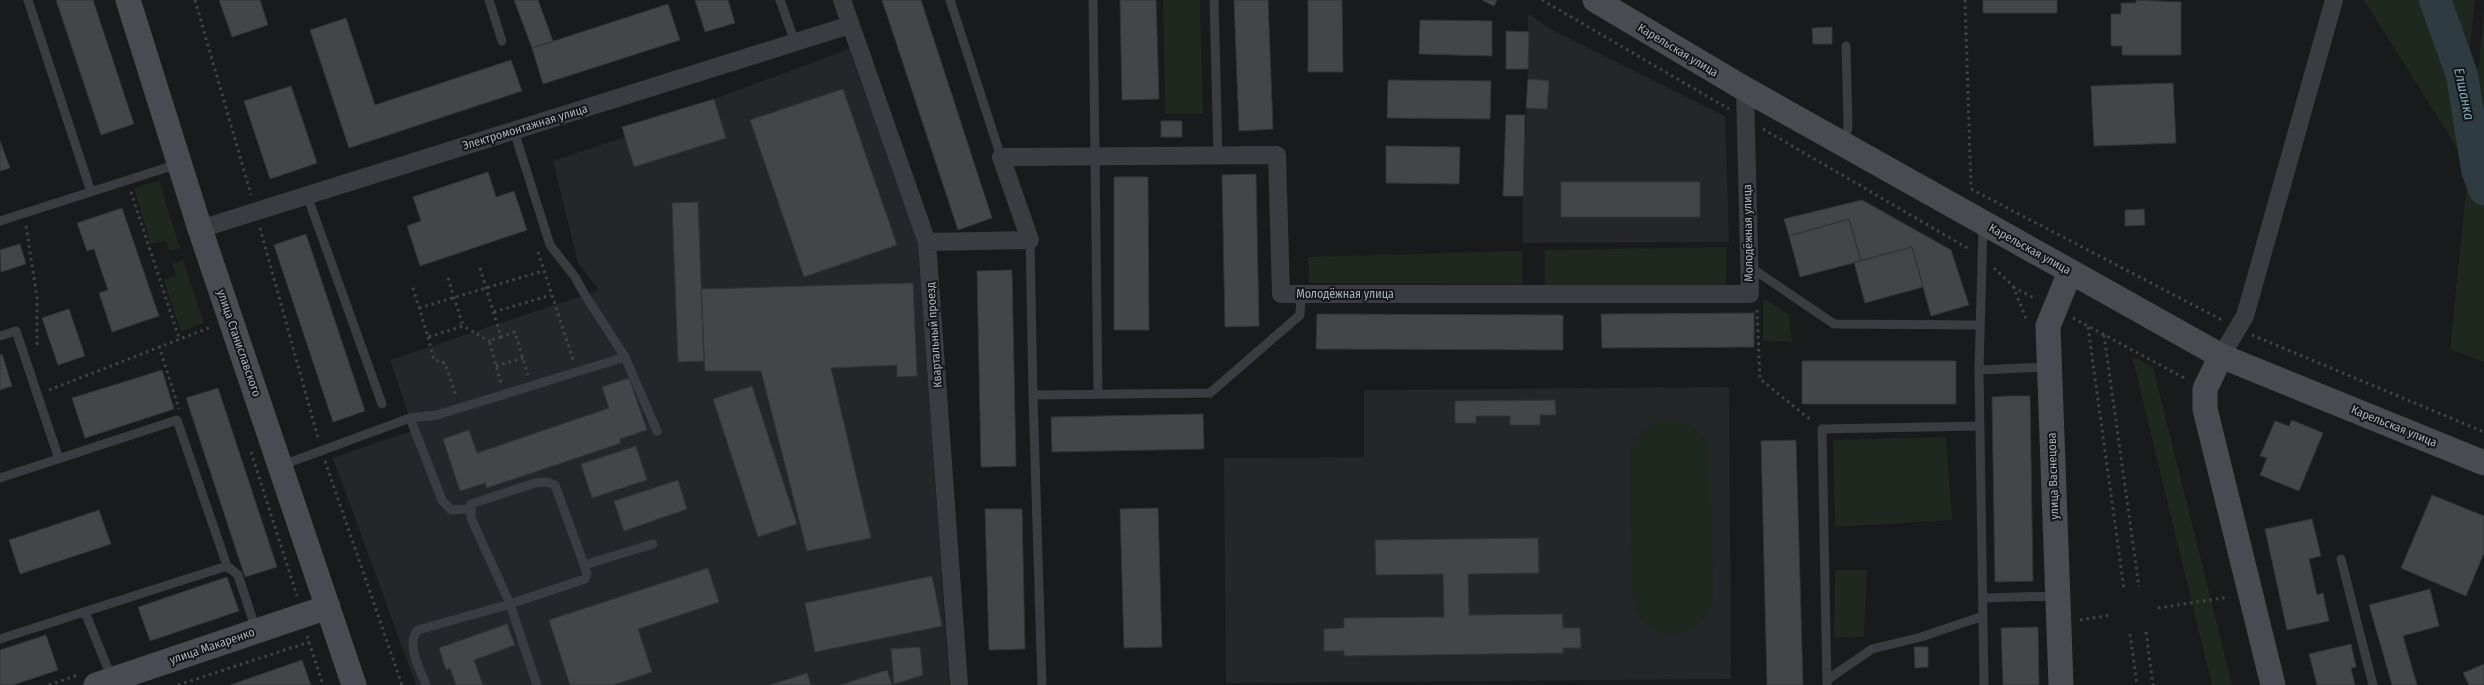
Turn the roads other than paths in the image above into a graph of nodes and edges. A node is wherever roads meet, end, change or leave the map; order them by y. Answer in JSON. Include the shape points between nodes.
{"nodes":[{"id":1,"x":28,"y":0,"type":"edge"},
{"id":2,"x":128,"y":0,"type":"edge"},
{"id":3,"x":489,"y":0,"type":"edge"},
{"id":4,"x":780,"y":0,"type":"edge"},
{"id":5,"x":842,"y":0,"type":"edge"},
{"id":6,"x":950,"y":0,"type":"edge"},
{"id":7,"x":1093,"y":0,"type":"edge"},
{"id":8,"x":1214,"y":0,"type":"edge"},
{"id":9,"x":1594,"y":0,"type":"edge"},
{"id":10,"x":2334,"y":0,"type":"edge"},
{"id":11,"x":850,"y":25,"type":"junction"},
{"id":12,"x":502,"y":41,"type":"dead end"},
{"id":13,"x":794,"y":42,"type":"junction"},
{"id":14,"x":1846,"y":46,"type":"dead end"},
{"id":15,"x":1745,"y":89,"type":"junction"},
{"id":16,"x":514,"y":131,"type":"junction"},
{"id":17,"x":1844,"y":145,"type":"junction"},
{"id":18,"x":1218,"y":155,"type":"junction"},
{"id":19,"x":1096,"y":156,"type":"junction"},
{"id":20,"x":1001,"y":157,"type":"junction"},
{"id":21,"x":180,"y":163,"type":"junction"},
{"id":22,"x":91,"y":192,"type":"junction"},
{"id":23,"x":307,"y":195,"type":"junction"},
{"id":24,"x":0,"y":221,"type":"edge"},
{"id":25,"x":1984,"y":223,"type":"junction"},
{"id":26,"x":200,"y":229,"type":"junction"},
{"id":27,"x":1030,"y":240,"type":"junction"},
{"id":28,"x":927,"y":242,"type":"junction"},
{"id":29,"x":1749,"y":267,"type":"junction"},
{"id":30,"x":2070,"y":272,"type":"junction"},
{"id":31,"x":1301,"y":294,"type":"junction"},
{"id":32,"x":1980,"y":325,"type":"junction"},
{"id":33,"x":0,"y":336,"type":"edge"},
{"id":34,"x":2221,"y":356,"type":"junction"},
{"id":35,"x":625,"y":357,"type":"junction"},
{"id":36,"x":2048,"y":367,"type":"junction"},
{"id":37,"x":1979,"y":370,"type":"junction"},
{"id":38,"x":1098,"y":394,"type":"junction"},
{"id":39,"x":1033,"y":396,"type":"junction"},
{"id":40,"x":382,"y":404,"type":"dead end"},
{"id":41,"x":410,"y":418,"type":"junction"},
{"id":42,"x":1980,"y":426,"type":"junction"},
{"id":43,"x":657,"y":432,"type":"dead end"},
{"id":44,"x":59,"y":459,"type":"junction"},
{"id":45,"x":2484,"y":463,"type":"edge"},
{"id":46,"x":280,"y":466,"type":"junction"},
{"id":47,"x":0,"y":478,"type":"edge"},
{"id":48,"x":469,"y":510,"type":"junction"},
{"id":49,"x":653,"y":544,"type":"dead end"},
{"id":50,"x":2340,"y":558,"type":"dead end"},
{"id":51,"x":584,"y":564,"type":"junction"},
{"id":52,"x":228,"y":566,"type":"junction"},
{"id":53,"x":2058,"y":596,"type":"junction"},
{"id":54,"x":1982,"y":598,"type":"junction"},
{"id":55,"x":510,"y":604,"type":"junction"},
{"id":56,"x":328,"y":607,"type":"junction"},
{"id":57,"x":86,"y":612,"type":"junction"},
{"id":58,"x":1983,"y":616,"type":"junction"},
{"id":59,"x":257,"y":631,"type":"junction"},
{"id":60,"x":0,"y":639,"type":"edge"},
{"id":61,"x":104,"y":682,"type":"edge"},
{"id":62,"x":1827,"y":682,"type":"edge"},
{"id":63,"x":354,"y":685,"type":"edge"},
{"id":64,"x":426,"y":685,"type":"edge"},
{"id":65,"x":538,"y":685,"type":"edge"},
{"id":66,"x":959,"y":685,"type":"edge"},
{"id":67,"x":1042,"y":685,"type":"edge"},
{"id":68,"x":1984,"y":685,"type":"edge"},
{"id":69,"x":2061,"y":685,"type":"edge"},
{"id":70,"x":2273,"y":685,"type":"edge"},
{"id":71,"x":2373,"y":685,"type":"edge"}],
"edges":[{"from":1,"to":22,"type":"lane"},
{"from":2,"to":21,"type":"street","name":"улица Станиславского"},
{"from":3,"to":12,"type":"lane"},
{"from":4,"to":13,"type":"lane"},
{"from":5,"to":11,"type":"street","name":"Квартальный проезд"},
{"from":6,"to":20,"type":"lane"},
{"from":7,"to":19,"type":"lane"},
{"from":8,"to":18,"type":"lane"},
{"from":9,"to":15,"type":"street","name":"Карельская улица"},
{"from":10,"to":34,"type":"street","via":[[2245,316]]},
{"from":11,"to":13,"type":"street","name":"Электромонтажная улица"},
{"from":11,"to":28,"type":"street","name":"Квартальный проезд"},
{"from":13,"to":16,"type":"street","name":"Электромонтажная улица"},
{"from":14,"to":17,"type":"lane","via":[[1848,126]]},
{"from":15,"to":17,"type":"street","name":"Карельская улица"},
{"from":15,"to":29,"type":"street","name":"Молодёжная улица"},
{"from":16,"to":23,"type":"street","name":"Электромонтажная улица"},
{"from":16,"to":35,"type":"lane","via":[[550,245],[575,277]]},
{"from":17,"to":25,"type":"street","name":"Карельская улица"},
{"from":18,"to":19,"type":"street","name":"Молодёжная улица"},
{"from":18,"to":31,"type":"street","name":"Молодёжная улица","via":[[1277,155],[1281,294]]},
{"from":19,"to":20,"type":"street","name":"Молодёжная улица"},
{"from":19,"to":38,"type":"lane"},
{"from":20,"to":27,"type":"street"},
{"from":21,"to":22,"type":"lane"},
{"from":21,"to":26,"type":"street","name":"улица Станиславского"},
{"from":22,"to":24,"type":"lane"},
{"from":23,"to":26,"type":"street","name":"Электромонтажная улица"},
{"from":23,"to":40,"type":"lane"},
{"from":25,"to":30,"type":"street","name":"Карельская улица"},
{"from":25,"to":32,"type":"lane"},
{"from":26,"to":46,"type":"street","name":"улица Станиславского"},
{"from":27,"to":28,"type":"street"},
{"from":27,"to":39,"type":"lane"},
{"from":28,"to":66,"type":"street","name":"Квартальный проезд"},
{"from":29,"to":31,"type":"street","name":"Молодёжная улица","via":[[1750,294]]},
{"from":29,"to":32,"type":"lane","via":[[1834,324]]},
{"from":30,"to":34,"type":"street","name":"Карельская улица"},
{"from":30,"to":36,"type":"street","name":"улица Васнецова","via":[[2048,326]]},
{"from":31,"to":38,"type":"lane","via":[[1300,315],[1210,393]]},
{"from":32,"to":37,"type":"lane"},
{"from":33,"to":44,"type":"lane","via":[[16,331]]},
{"from":34,"to":45,"type":"street","name":"Карельская улица"},
{"from":34,"to":70,"type":"street","via":[[2205,389],[2205,409]]},
{"from":35,"to":41,"type":"lane","via":[[460,409]]},
{"from":35,"to":43,"type":"lane"},
{"from":36,"to":37,"type":"lane"},
{"from":36,"to":53,"type":"street","name":"улица Васнецова"},
{"from":37,"to":42,"type":"lane"},
{"from":38,"to":39,"type":"lane"},
{"from":39,"to":67,"type":"lane"},
{"from":41,"to":46,"type":"lane"},
{"from":41,"to":48,"type":"lane","via":[[442,500],[451,510]]},
{"from":42,"to":54,"type":"lane"},
{"from":42,"to":62,"type":"lane","via":[[1822,429]]},
{"from":44,"to":47,"type":"lane"},
{"from":44,"to":52,"type":"lane","via":[[177,420]]},
{"from":46,"to":56,"type":"street","name":"улица Станиславского"},
{"from":48,"to":51,"type":"lane","via":[[472,504],[535,483],[555,485]]},
{"from":48,"to":55,"type":"lane"},
{"from":49,"to":51,"type":"lane"},
{"from":50,"to":71,"type":"lane"},
{"from":51,"to":55,"type":"lane","via":[[587,573],[584,579]]},
{"from":52,"to":57,"type":"lane"},
{"from":52,"to":59,"type":"lane","via":[[238,575]]},
{"from":53,"to":54,"type":"lane"},
{"from":53,"to":69,"type":"street","name":"улица Васнецова"},
{"from":54,"to":58,"type":"lane"},
{"from":55,"to":64,"type":"lane","via":[[418,630],[411,643]]},
{"from":55,"to":65,"type":"lane"},
{"from":56,"to":59,"type":"street","name":"улица Макаренко"},
{"from":56,"to":63,"type":"street","name":"улица Станиславского"},
{"from":57,"to":60,"type":"lane"},
{"from":57,"to":61,"type":"lane"},
{"from":58,"to":62,"type":"lane","via":[[1872,649]]},
{"from":58,"to":68,"type":"lane"},
{"from":59,"to":61,"type":"street","name":"улица Макаренко"}]}
